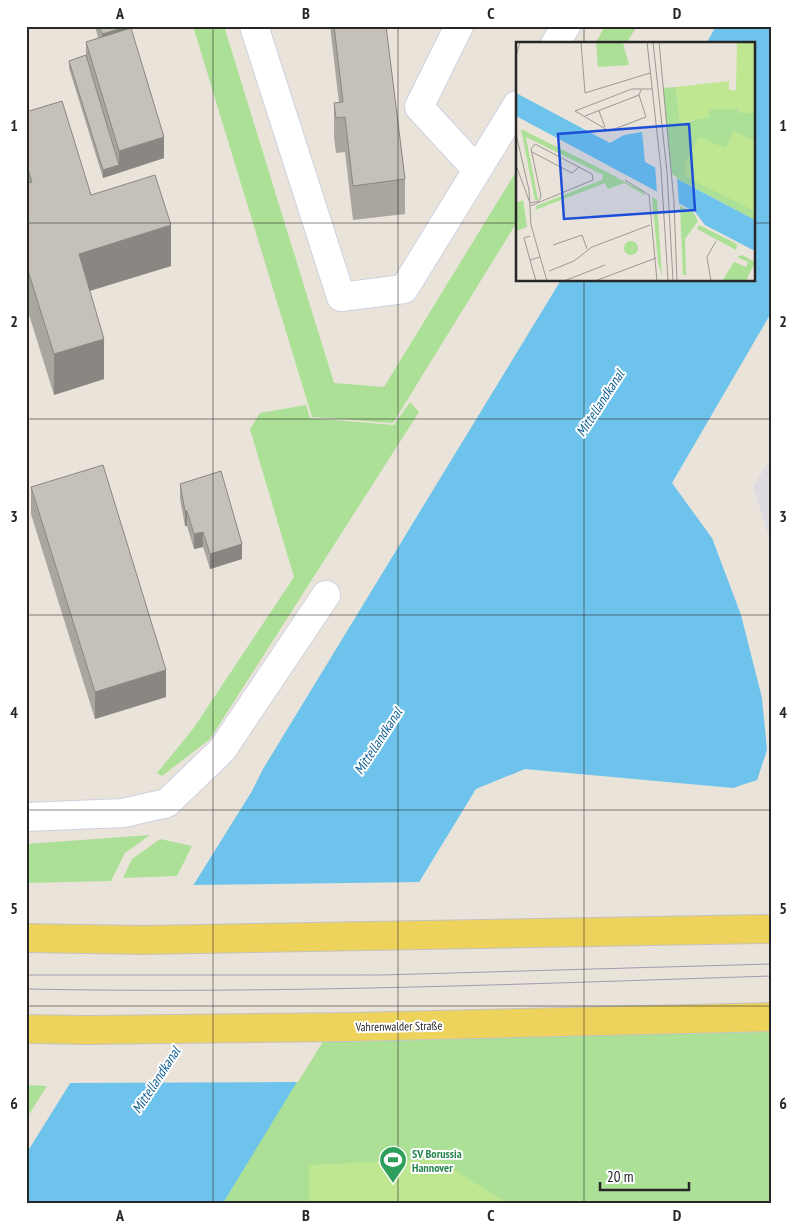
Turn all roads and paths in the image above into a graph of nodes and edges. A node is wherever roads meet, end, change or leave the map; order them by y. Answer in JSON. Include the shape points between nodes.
{"nodes":[{"id":1,"x":254,"y":26,"type":"edge"},
{"id":2,"x":459,"y":26,"type":"edge"},
{"id":3,"x":566,"y":26,"type":"edge"},
{"id":4,"x":556,"y":42,"type":"edge"},
{"id":5,"x":516,"y":108,"type":"edge"},
{"id":6,"x":478,"y":170,"type":"junction"},
{"id":7,"x":326,"y":595,"type":"dead end"},
{"id":8,"x":26,"y":817,"type":"edge"},
{"id":9,"x":771,"y":929,"type":"edge"},
{"id":10,"x":26,"y":938,"type":"edge"},
{"id":11,"x":771,"y":1017,"type":"edge"},
{"id":12,"x":26,"y":1029,"type":"edge"}],
"edges":[{"from":1,"to":6,"type":"lane","via":[[341,297],[404,289]]},
{"from":2,"to":6,"type":"lane","via":[[419,106]]},
{"from":3,"to":4,"type":"lane"},
{"from":5,"to":6,"type":"lane"},
{"from":7,"to":8,"type":"lane","via":[[222,750],[167,803],[123,813]]},
{"from":9,"to":10,"type":"main road","via":[[143,940]]},
{"from":11,"to":12,"type":"main road","name":"Vahrenwalder Straße","via":[[350,1027]]}]}
